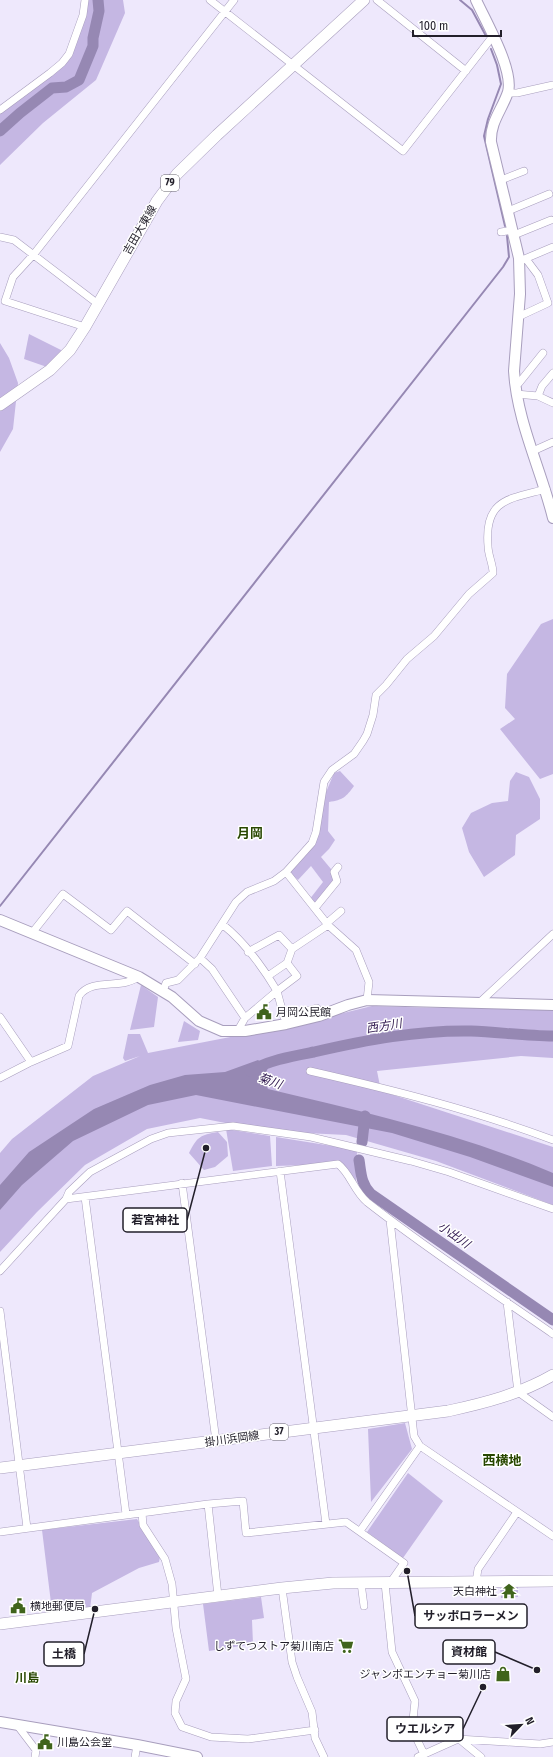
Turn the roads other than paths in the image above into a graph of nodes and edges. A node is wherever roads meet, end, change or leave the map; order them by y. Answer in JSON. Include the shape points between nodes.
{"nodes":[{"id":1,"x":85,"y":0,"type":"edge"},
{"id":2,"x":210,"y":0,"type":"edge"},
{"id":3,"x":234,"y":0,"type":"edge"},
{"id":4,"x":364,"y":0,"type":"edge"},
{"id":5,"x":377,"y":0,"type":"edge"},
{"id":6,"x":476,"y":0,"type":"edge"},
{"id":7,"x":225,"y":11,"type":"junction"},
{"id":8,"x":493,"y":36,"type":"junction"},
{"id":9,"x":294,"y":65,"type":"junction"},
{"id":10,"x":466,"y":71,"type":"junction"},
{"id":11,"x":553,"y":85,"type":"edge"},
{"id":12,"x":507,"y":93,"type":"junction"},
{"id":13,"x":0,"y":110,"type":"edge"},
{"id":14,"x":524,"y":171,"type":"dead end"},
{"id":15,"x":501,"y":180,"type":"junction"},
{"id":16,"x":549,"y":194,"type":"dead end"},
{"id":17,"x":508,"y":211,"type":"junction"},
{"id":18,"x":551,"y":220,"type":"dead end"},
{"id":19,"x":501,"y":232,"type":"dead end"},
{"id":20,"x":513,"y":232,"type":"junction"},
{"id":21,"x":0,"y":236,"type":"edge"},
{"id":22,"x":553,"y":247,"type":"edge"},
{"id":23,"x":34,"y":254,"type":"junction"},
{"id":24,"x":522,"y":260,"type":"junction"},
{"id":25,"x":98,"y":304,"type":"junction"},
{"id":26,"x":551,"y":305,"type":"edge"},
{"id":27,"x":518,"y":317,"type":"junction"},
{"id":28,"x":85,"y":327,"type":"junction"},
{"id":29,"x":543,"y":353,"type":"dead end"},
{"id":30,"x":553,"y":373,"type":"edge"},
{"id":31,"x":515,"y":383,"type":"junction"},
{"id":32,"x":516,"y":394,"type":"junction"},
{"id":33,"x":538,"y":396,"type":"junction"},
{"id":34,"x":553,"y":403,"type":"edge"},
{"id":35,"x":0,"y":404,"type":"edge"},
{"id":36,"x":553,"y":442,"type":"edge"},
{"id":37,"x":533,"y":451,"type":"junction"},
{"id":38,"x":546,"y":490,"type":"junction"},
{"id":39,"x":553,"y":518,"type":"edge"},
{"id":40,"x":338,"y":867,"type":"dead end"},
{"id":41,"x":286,"y":872,"type":"junction"},
{"id":42,"x":315,"y":908,"type":"junction"},
{"id":43,"x":341,"y":911,"type":"dead end"},
{"id":44,"x":0,"y":920,"type":"edge"},
{"id":45,"x":222,"y":924,"type":"junction"},
{"id":46,"x":328,"y":924,"type":"junction"},
{"id":47,"x":32,"y":933,"type":"junction"},
{"id":48,"x":553,"y":934,"type":"edge"},
{"id":49,"x":292,"y":949,"type":"junction"},
{"id":50,"x":248,"y":952,"type":"junction"},
{"id":51,"x":200,"y":958,"type":"junction"},
{"id":52,"x":287,"y":963,"type":"junction"},
{"id":53,"x":194,"y":964,"type":"junction"},
{"id":54,"x":268,"y":976,"type":"junction"},
{"id":55,"x":139,"y":977,"type":"junction"},
{"id":56,"x":163,"y":991,"type":"junction"},
{"id":57,"x":277,"y":991,"type":"junction"},
{"id":58,"x":368,"y":1000,"type":"junction"},
{"id":59,"x":479,"y":1003,"type":"junction"},
{"id":60,"x":553,"y":1005,"type":"edge"},
{"id":61,"x":322,"y":1015,"type":"junction"},
{"id":62,"x":0,"y":1017,"type":"edge"},
{"id":63,"x":244,"y":1018,"type":"junction"},
{"id":64,"x":236,"y":1032,"type":"junction"},
{"id":65,"x":31,"y":1062,"type":"junction"},
{"id":66,"x":310,"y":1071,"type":"dead end"},
{"id":67,"x":0,"y":1078,"type":"edge"},
{"id":68,"x":553,"y":1140,"type":"edge"},
{"id":69,"x":280,"y":1171,"type":"junction"},
{"id":70,"x":182,"y":1183,"type":"junction"},
{"id":71,"x":85,"y":1197,"type":"junction"},
{"id":72,"x":66,"y":1199,"type":"junction"},
{"id":73,"x":553,"y":1210,"type":"edge"},
{"id":74,"x":390,"y":1220,"type":"junction"},
{"id":75,"x":0,"y":1271,"type":"edge"},
{"id":76,"x":507,"y":1302,"type":"junction"},
{"id":77,"x":0,"y":1311,"type":"edge"},
{"id":78,"x":553,"y":1334,"type":"edge"},
{"id":79,"x":553,"y":1375,"type":"edge"},
{"id":80,"x":518,"y":1392,"type":"junction"},
{"id":81,"x":412,"y":1415,"type":"junction"},
{"id":82,"x":553,"y":1417,"type":"edge"},
{"id":83,"x":313,"y":1428,"type":"junction"},
{"id":84,"x":216,"y":1441,"type":"junction"},
{"id":85,"x":420,"y":1446,"type":"junction"},
{"id":86,"x":117,"y":1453,"type":"junction"},
{"id":87,"x":19,"y":1466,"type":"junction"},
{"id":88,"x":0,"y":1468,"type":"edge"},
{"id":89,"x":208,"y":1504,"type":"junction"},
{"id":90,"x":517,"y":1512,"type":"junction"},
{"id":91,"x":142,"y":1513,"type":"junction"},
{"id":92,"x":126,"y":1514,"type":"junction"},
{"id":93,"x":326,"y":1524,"type":"junction"},
{"id":94,"x":27,"y":1528,"type":"junction"},
{"id":95,"x":360,"y":1531,"type":"junction"},
{"id":96,"x":0,"y":1532,"type":"edge"},
{"id":97,"x":553,"y":1536,"type":"edge"},
{"id":98,"x":553,"y":1581,"type":"edge"},
{"id":99,"x":476,"y":1582,"type":"junction"},
{"id":100,"x":361,"y":1583,"type":"junction"},
{"id":101,"x":388,"y":1583,"type":"junction"},
{"id":102,"x":282,"y":1588,"type":"junction"},
{"id":103,"x":218,"y":1596,"type":"junction"},
{"id":104,"x":174,"y":1603,"type":"junction"},
{"id":105,"x":364,"y":1606,"type":"dead end"},
{"id":106,"x":0,"y":1624,"type":"edge"},
{"id":107,"x":0,"y":1722,"type":"edge"},
{"id":108,"x":17,"y":1725,"type":"junction"},
{"id":109,"x":315,"y":1730,"type":"junction"},
{"id":110,"x":458,"y":1739,"type":"junction"},
{"id":111,"x":553,"y":1742,"type":"edge"},
{"id":112,"x":137,"y":1745,"type":"junction"},
{"id":113,"x":421,"y":1756,"type":"edge"},
{"id":114,"x":35,"y":1757,"type":"edge"},
{"id":115,"x":135,"y":1757,"type":"edge"},
{"id":116,"x":197,"y":1757,"type":"edge"},
{"id":117,"x":324,"y":1757,"type":"edge"},
{"id":118,"x":481,"y":1757,"type":"edge"}],
"edges":[{"from":1,"to":13,"type":"street","via":[[81,23],[69,54],[62,63]]},
{"from":2,"to":7,"type":"street"},
{"from":3,"to":7,"type":"street"},
{"from":4,"to":9,"type":"main road","name":"吉田大東線","number":"79"},
{"from":5,"to":10,"type":"street"},
{"from":6,"to":8,"type":"street"},
{"from":7,"to":9,"type":"street"},
{"from":7,"to":23,"type":"street"},
{"from":8,"to":10,"type":"street"},
{"from":8,"to":12,"type":"street","via":[[508,71],[510,82]]},
{"from":9,"to":10,"type":"street","via":[[403,151]]},
{"from":9,"to":25,"type":"main road","name":"吉田大東線","number":"79","via":[[177,174],[157,201]]},
{"from":11,"to":12,"type":"street"},
{"from":12,"to":15,"type":"street","via":[[490,134]]},
{"from":14,"to":15,"type":"street"},
{"from":15,"to":17,"type":"street"},
{"from":16,"to":17,"type":"street"},
{"from":17,"to":20,"type":"street"},
{"from":18,"to":20,"type":"street"},
{"from":19,"to":20,"type":"street"},
{"from":20,"to":24,"type":"street"},
{"from":21,"to":23,"type":"street","via":[[14,240]]},
{"from":22,"to":24,"type":"street"},
{"from":23,"to":25,"type":"street"},
{"from":23,"to":28,"type":"street","via":[[14,277],[5,301]]},
{"from":24,"to":26,"type":"street","via":[[538,275]]},
{"from":24,"to":27,"type":"street"},
{"from":25,"to":28,"type":"main road","name":"吉田大東線","number":"79"},
{"from":26,"to":27,"type":"street"},
{"from":27,"to":31,"type":"street"},
{"from":28,"to":35,"type":"main road","name":"吉田大東線","number":"79","via":[[70,350],[50,370]]},
{"from":29,"to":31,"type":"street","via":[[519,383]]},
{"from":30,"to":33,"type":"street","via":[[542,386]]},
{"from":31,"to":32,"type":"street"},
{"from":32,"to":33,"type":"street"},
{"from":32,"to":37,"type":"street"},
{"from":33,"to":34,"type":"street"},
{"from":36,"to":37,"type":"street"},
{"from":37,"to":38,"type":"street"},
{"from":38,"to":39,"type":"street"},
{"from":38,"to":41,"type":"street","via":[[509,499],[497,506],[491,514],[487,533],[492,573],[469,594],[434,636],[407,659],[376,695],[363,741],[354,754],[332,770],[324,782],[312,843]]},
{"from":40,"to":42,"type":"street","via":[[334,872],[337,881]]},
{"from":41,"to":42,"type":"street"},
{"from":41,"to":45,"type":"street","via":[[247,892],[236,902]]},
{"from":42,"to":46,"type":"street"},
{"from":43,"to":46,"type":"street"},
{"from":44,"to":47,"type":"street"},
{"from":45,"to":50,"type":"street","via":[[235,934]]},
{"from":45,"to":51,"type":"street"},
{"from":46,"to":49,"type":"street"},
{"from":46,"to":58,"type":"street","via":[[356,950],[369,982]]},
{"from":47,"to":53,"type":"street","via":[[63,894],[111,930],[127,911]]},
{"from":47,"to":55,"type":"street"},
{"from":48,"to":59,"type":"street"},
{"from":49,"to":50,"type":"street","via":[[279,935]]},
{"from":49,"to":52,"type":"street"},
{"from":50,"to":54,"type":"street","via":[[256,958]]},
{"from":51,"to":53,"type":"street"},
{"from":51,"to":63,"type":"street","via":[[212,969]]},
{"from":52,"to":54,"type":"street"},
{"from":52,"to":57,"type":"street","via":[[297,976]]},
{"from":53,"to":56,"type":"street","via":[[178,980],[166,983]]},
{"from":54,"to":57,"type":"street"},
{"from":55,"to":56,"type":"street"},
{"from":55,"to":65,"type":"street","via":[[82,991],[68,1046]]},
{"from":56,"to":64,"type":"street","via":[[199,1021],[222,1031]]},
{"from":57,"to":61,"type":"street","via":[[284,1017],[317,1008]]},
{"from":57,"to":63,"type":"street"},
{"from":58,"to":59,"type":"street"},
{"from":58,"to":61,"type":"street"},
{"from":59,"to":60,"type":"street"},
{"from":61,"to":64,"type":"street"},
{"from":62,"to":65,"type":"street"},
{"from":63,"to":64,"type":"street"},
{"from":65,"to":67,"type":"street"},
{"from":66,"to":68,"type":"street","via":[[468,1110]]},
{"from":69,"to":70,"type":"street"},
{"from":69,"to":74,"type":"street","via":[[338,1164],[362,1198]]},
{"from":69,"to":83,"type":"street"},
{"from":70,"to":71,"type":"street"},
{"from":70,"to":84,"type":"street"},
{"from":71,"to":72,"type":"street"},
{"from":71,"to":86,"type":"street"},
{"from":72,"to":73,"type":"street","via":[[68,1192],[90,1172],[150,1139],[168,1132],[233,1126],[310,1137],[411,1161]]},
{"from":72,"to":75,"type":"street"},
{"from":74,"to":76,"type":"street"},
{"from":74,"to":81,"type":"street"},
{"from":76,"to":78,"type":"street"},
{"from":76,"to":80,"type":"street"},
{"from":77,"to":87,"type":"street"},
{"from":79,"to":80,"type":"main road","name":"掛川浜岡線","number":"37"},
{"from":80,"to":81,"type":"main road","name":"掛川浜岡線","number":"37","via":[[471,1406]]},
{"from":80,"to":82,"type":"street"},
{"from":81,"to":83,"type":"main road","name":"掛川浜岡線","number":"37"},
{"from":81,"to":85,"type":"street","via":[[414,1436]]},
{"from":83,"to":84,"type":"main road","name":"掛川浜岡線","number":"37"},
{"from":83,"to":93,"type":"street"},
{"from":84,"to":86,"type":"main road","name":"掛川浜岡線","number":"37"},
{"from":85,"to":90,"type":"street"},
{"from":85,"to":95,"type":"street"},
{"from":86,"to":87,"type":"main road","name":"掛川浜岡線","number":"37"},
{"from":86,"to":92,"type":"street"},
{"from":87,"to":88,"type":"main road","name":"掛川浜岡線","number":"37"},
{"from":87,"to":94,"type":"street"},
{"from":89,"to":91,"type":"street"},
{"from":89,"to":93,"type":"street","via":[[243,1501],[246,1533]]},
{"from":89,"to":103,"type":"street"},
{"from":90,"to":97,"type":"street"},
{"from":90,"to":99,"type":"street","via":[[478,1569]]},
{"from":91,"to":92,"type":"street"},
{"from":91,"to":104,"type":"street","via":[[145,1530],[165,1559]]},
{"from":92,"to":94,"type":"street"},
{"from":93,"to":95,"type":"street","via":[[346,1522]]},
{"from":94,"to":96,"type":"street"},
{"from":95,"to":101,"type":"street","via":[[404,1563]]},
{"from":98,"to":99,"type":"main road"},
{"from":99,"to":101,"type":"main road"},
{"from":100,"to":101,"type":"main road"},
{"from":100,"to":102,"type":"main road"},
{"from":100,"to":105,"type":"street"},
{"from":101,"to":113,"type":"street","via":[[392,1652],[415,1701],[412,1729]]},
{"from":102,"to":103,"type":"main road"},
{"from":102,"to":109,"type":"street","via":[[292,1662],[312,1712]]},
{"from":103,"to":104,"type":"main road"},
{"from":104,"to":106,"type":"main road"},
{"from":104,"to":109,"type":"street","via":[[186,1679],[176,1701],[175,1713],[182,1727],[212,1737],[248,1739]]},
{"from":107,"to":108,"type":"street"},
{"from":108,"to":112,"type":"street"},
{"from":108,"to":114,"type":"street","via":[[36,1750]]},
{"from":109,"to":117,"type":"street","via":[[315,1738]]},
{"from":110,"to":111,"type":"street","via":[[540,1744]]},
{"from":110,"to":113,"type":"street"},
{"from":110,"to":118,"type":"street"},
{"from":112,"to":115,"type":"street"},
{"from":112,"to":116,"type":"street"}]}
